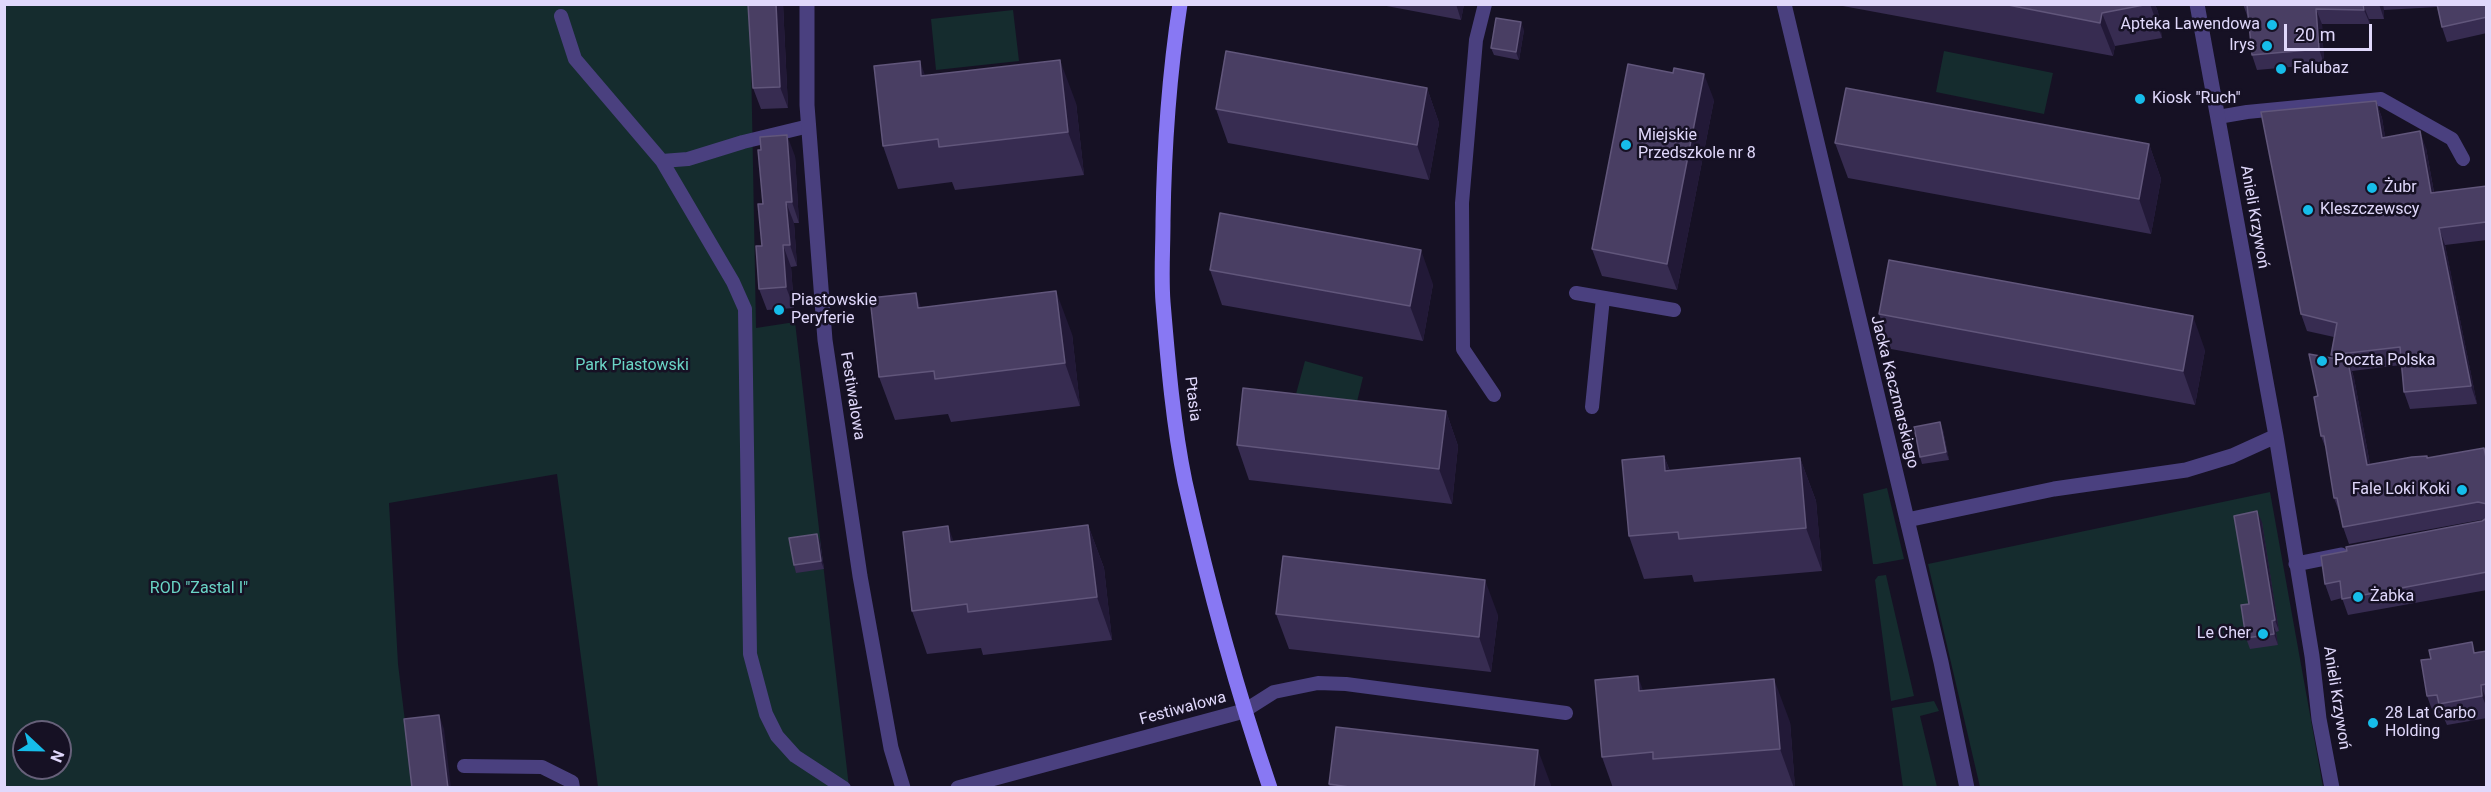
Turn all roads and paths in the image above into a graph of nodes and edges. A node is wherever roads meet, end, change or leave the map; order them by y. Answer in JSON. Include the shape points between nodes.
{"nodes":[{"id":1,"x":807,"y":4,"type":"edge"},
{"id":2,"x":1180,"y":4,"type":"edge"},
{"id":3,"x":1485,"y":4,"type":"edge"},
{"id":4,"x":1784,"y":4,"type":"edge"},
{"id":5,"x":2196,"y":4,"type":"edge"},
{"id":6,"x":561,"y":16,"type":"dead end"},
{"id":7,"x":2218,"y":117,"type":"junction"},
{"id":8,"x":809,"y":126,"type":"junction"},
{"id":9,"x":2463,"y":159,"type":"dead end"},
{"id":10,"x":662,"y":161,"type":"junction"},
{"id":11,"x":1576,"y":293,"type":"dead end"},
{"id":12,"x":1603,"y":298,"type":"junction"},
{"id":13,"x":1674,"y":310,"type":"dead end"},
{"id":14,"x":1494,"y":396,"type":"dead end"},
{"id":15,"x":1592,"y":407,"type":"dead end"},
{"id":16,"x":2276,"y":436,"type":"junction"},
{"id":17,"x":1907,"y":520,"type":"junction"},
{"id":18,"x":2354,"y":552,"type":"edge"},
{"id":19,"x":2296,"y":564,"type":"junction"},
{"id":20,"x":1244,"y":711,"type":"junction"},
{"id":21,"x":1566,"y":713,"type":"dead end"},
{"id":22,"x":464,"y":766,"type":"dead end"},
{"id":23,"x":573,"y":788,"type":"edge"},
{"id":24,"x":844,"y":788,"type":"edge"},
{"id":25,"x":903,"y":788,"type":"edge"},
{"id":26,"x":958,"y":788,"type":"edge"},
{"id":27,"x":1270,"y":788,"type":"edge"},
{"id":28,"x":1967,"y":788,"type":"edge"},
{"id":29,"x":2332,"y":788,"type":"edge"}],
"edges":[{"from":1,"to":8,"type":"street","name":"Festiwalowa"},
{"from":2,"to":20,"type":"street","name":"Ptasia","via":[[1164,162],[1163,301],[1185,481]]},
{"from":3,"to":14,"type":"lane","via":[[1476,40],[1462,203],[1463,349]]},
{"from":4,"to":17,"type":"street","name":"Jacka Kaczmarskiego"},
{"from":5,"to":7,"type":"street","name":"Anieli Krzywoń"},
{"from":6,"to":10,"type":"lane","via":[[575,59]]},
{"from":7,"to":9,"type":"lane","via":[[2381,99],[2452,139]]},
{"from":7,"to":16,"type":"street","name":"Anieli Krzywoń"},
{"from":8,"to":10,"type":"lane","via":[[688,159]]},
{"from":8,"to":25,"type":"street","name":"Festiwalowa","via":[[825,340],[860,576],[891,748]]},
{"from":10,"to":24,"type":"lane","via":[[745,309],[750,654],[766,714],[777,736],[795,756]]},
{"from":11,"to":12,"type":"lane"},
{"from":12,"to":13,"type":"lane"},
{"from":12,"to":15,"type":"lane"},
{"from":16,"to":17,"type":"street","via":[[2232,456],[2186,470],[2054,489]]},
{"from":16,"to":19,"type":"street","name":"Anieli Krzywoń"},
{"from":17,"to":28,"type":"street","name":"Jacka Kaczmarskiego"},
{"from":18,"to":19,"type":"street"},
{"from":19,"to":29,"type":"street","name":"Anieli Krzywoń"},
{"from":20,"to":21,"type":"lane","via":[[1274,692],[1318,683]]},
{"from":20,"to":26,"type":"street","name":"Festiwalowa"},
{"from":20,"to":27,"type":"street","name":"Ptasia"},
{"from":22,"to":23,"type":"lane","via":[[542,767],[572,782]]}]}
